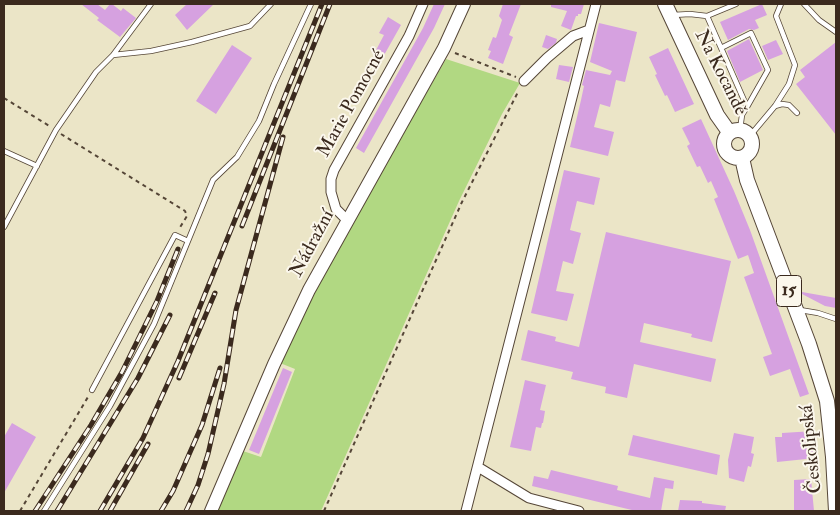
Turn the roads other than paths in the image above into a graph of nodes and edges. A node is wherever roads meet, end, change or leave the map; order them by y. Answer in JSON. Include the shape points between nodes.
{"nodes":[{"id":1,"x":151,"y":4,"type":"edge"},
{"id":2,"x":271,"y":4,"type":"edge"},
{"id":3,"x":310,"y":4,"type":"edge"},
{"id":4,"x":423,"y":4,"type":"edge"},
{"id":5,"x":464,"y":4,"type":"edge"},
{"id":6,"x":596,"y":4,"type":"edge"},
{"id":7,"x":736,"y":4,"type":"edge"},
{"id":8,"x":781,"y":4,"type":"edge"},
{"id":9,"x":804,"y":4,"type":"edge"},
{"id":10,"x":667,"y":9,"type":"edge"},
{"id":11,"x":707,"y":16,"type":"junction"},
{"id":12,"x":589,"y":30,"type":"junction"},
{"id":13,"x":836,"y":32,"type":"edge"},
{"id":14,"x":721,"y":48,"type":"junction"},
{"id":15,"x":114,"y":55,"type":"junction"},
{"id":16,"x":524,"y":81,"type":"road end"},
{"id":17,"x":775,"y":106,"type":"junction"},
{"id":18,"x":747,"y":107,"type":"junction"},
{"id":19,"x":796,"y":113,"type":"dead end"},
{"id":20,"x":739,"y":133,"type":"junction"},
{"id":21,"x":4,"y":151,"type":"edge"},
{"id":22,"x":742,"y":158,"type":"junction"},
{"id":23,"x":36,"y":166,"type":"junction"},
{"id":24,"x":347,"y":220,"type":"junction"},
{"id":25,"x":4,"y":227,"type":"edge"},
{"id":26,"x":188,"y":241,"type":"junction"},
{"id":27,"x":796,"y":310,"type":"junction"},
{"id":28,"x":836,"y":319,"type":"edge"},
{"id":29,"x":92,"y":390,"type":"road end"},
{"id":30,"x":478,"y":467,"type":"junction"},
{"id":31,"x":836,"y":491,"type":"edge"},
{"id":32,"x":44,"y":511,"type":"edge"},
{"id":33,"x":211,"y":511,"type":"edge"},
{"id":34,"x":466,"y":511,"type":"edge"},
{"id":35,"x":579,"y":511,"type":"edge"},
{"id":36,"x":836,"y":511,"type":"edge"}],
"edges":[{"from":1,"to":15,"type":"lane"},
{"from":2,"to":15,"type":"lane","via":[[250,26],[151,51]]},
{"from":3,"to":26,"type":"lane","via":[[259,121],[237,157],[213,180]]},
{"from":4,"to":24,"type":"street","name":"Marie Pomocné","via":[[409,36],[334,170],[331,192],[336,209]]},
{"from":5,"to":24,"type":"main road","name":"Nádražní","via":[[444,48]]},
{"from":6,"to":12,"type":"street"},
{"from":7,"to":11,"type":"lane"},
{"from":8,"to":17,"type":"lane","via":[[776,16],[795,65],[789,84]]},
{"from":9,"to":13,"type":"lane"},
{"from":10,"to":11,"type":"lane"},
{"from":10,"to":20,"type":"main road","name":"Na Kocandě","via":[[717,115]]},
{"from":11,"to":14,"type":"lane"},
{"from":12,"to":16,"type":"street","via":[[573,36]]},
{"from":12,"to":30,"type":"street"},
{"from":14,"to":18,"type":"lane"},
{"from":14,"to":18,"type":"lane","via":[[752,34],[768,70]]},
{"from":15,"to":23,"type":"lane","via":[[96,72],[56,130]]},
{"from":17,"to":19,"type":"lane","via":[[789,105]]},
{"from":17,"to":20,"type":"lane"},
{"from":18,"to":20,"type":"lane"},
{"from":20,"to":22,"type":"main road","name":"Na Kocandě","via":[[752,144]]},
{"from":20,"to":22,"type":"main road","name":"Na Kocandě","via":[[725,138],[726,149],[734,157]]},
{"from":21,"to":23,"type":"lane"},
{"from":22,"to":27,"type":"main road","name":"Českolipská","number":"15","via":[[747,180]]},
{"from":23,"to":25,"type":"lane"},
{"from":24,"to":33,"type":"main road","name":"Nádražní","via":[[274,364]]},
{"from":26,"to":29,"type":"lane","via":[[174,235]]},
{"from":26,"to":32,"type":"lane","via":[[154,324],[110,406]]},
{"from":27,"to":28,"type":"lane"},
{"from":27,"to":31,"type":"main road","name":"Českolipská","number":"15","via":[[827,401]]},
{"from":30,"to":34,"type":"street"},
{"from":30,"to":35,"type":"street","via":[[528,498]]},
{"from":31,"to":36,"type":"main road","name":"Českolipská","number":"15"}]}
